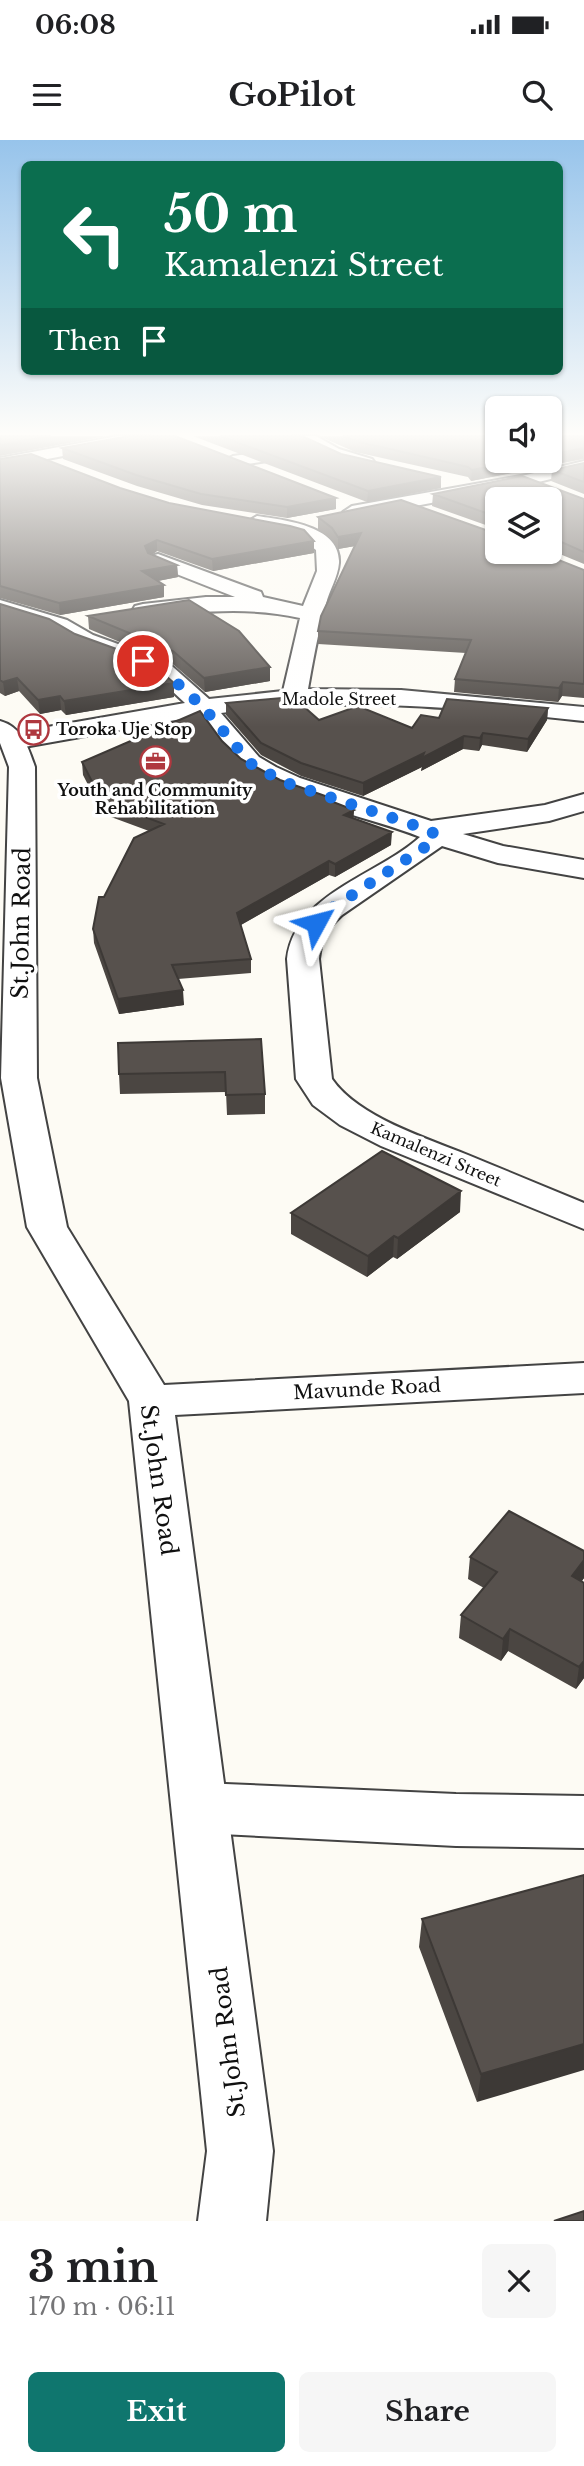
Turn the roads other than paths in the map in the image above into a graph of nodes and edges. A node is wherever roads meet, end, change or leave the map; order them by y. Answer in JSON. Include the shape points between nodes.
{"nodes":[{"id":1,"x":303,"y":533,"type":"edge"},
{"id":2,"x":158,"y":560,"type":"edge"},
{"id":3,"x":268,"y":604,"type":"junction"},
{"id":4,"x":0,"y":607,"type":"edge"},
{"id":5,"x":125,"y":613,"type":"edge"},
{"id":6,"x":311,"y":614,"type":"junction"},
{"id":7,"x":84,"y":620,"type":"dead end"},
{"id":8,"x":59,"y":625,"type":"junction"},
{"id":9,"x":294,"y":697,"type":"junction"},
{"id":10,"x":204,"y":708,"type":"junction"},
{"id":11,"x":584,"y":714,"type":"edge"},
{"id":12,"x":7,"y":735,"type":"edge"},
{"id":13,"x":584,"y":802,"type":"edge"},
{"id":14,"x":432,"y":832,"type":"junction"},
{"id":15,"x":498,"y":854,"type":"junction"},
{"id":16,"x":584,"y":869,"type":"edge"},
{"id":17,"x":584,"y":886,"type":"edge"},
{"id":18,"x":584,"y":1217,"type":"edge"},
{"id":19,"x":584,"y":1378,"type":"edge"},
{"id":20,"x":151,"y":1401,"type":"junction"},
{"id":21,"x":201,"y":1808,"type":"junction"},
{"id":22,"x":584,"y":1822,"type":"edge"},
{"id":23,"x":232,"y":2221,"type":"edge"}],
"edges":[{"from":1,"to":6,"type":"street","via":[[327,550],[328,565]]},
{"from":2,"to":3,"type":"street"},
{"from":3,"to":5,"type":"street","via":[[206,604]]},
{"from":3,"to":6,"type":"street"},
{"from":4,"to":8,"type":"street"},
{"from":6,"to":9,"type":"street"},
{"from":7,"to":8,"type":"street"},
{"from":8,"to":10,"type":"street","via":[[165,672]]},
{"from":9,"to":10,"type":"street","name":"Madole Street"},
{"from":9,"to":11,"type":"street","name":"Madole Street","via":[[419,700]]},
{"from":10,"to":12,"type":"street","name":"Madole Street"},
{"from":10,"to":14,"type":"street","via":[[250,763],[267,773]]},
{"from":12,"to":20,"type":"street","name":"St.John Road","via":[[22,767],[23,788],[19,1078],[47,1227]]},
{"from":13,"to":14,"type":"street","via":[[549,813]]},
{"from":14,"to":15,"type":"street"},
{"from":14,"to":18,"type":"street","name":"Kamalenzi Street","via":[[428,845],[331,909],[305,941],[314,1079],[326,1097],[363,1123]]},
{"from":15,"to":16,"type":"street"},
{"from":15,"to":17,"type":"street"},
{"from":19,"to":20,"type":"street","name":"Mavunde Road"},
{"from":20,"to":21,"type":"street","name":"St.John Road"},
{"from":21,"to":22,"type":"street"},
{"from":21,"to":23,"type":"street","name":"St.John Road","via":[[240,2151]]}]}
